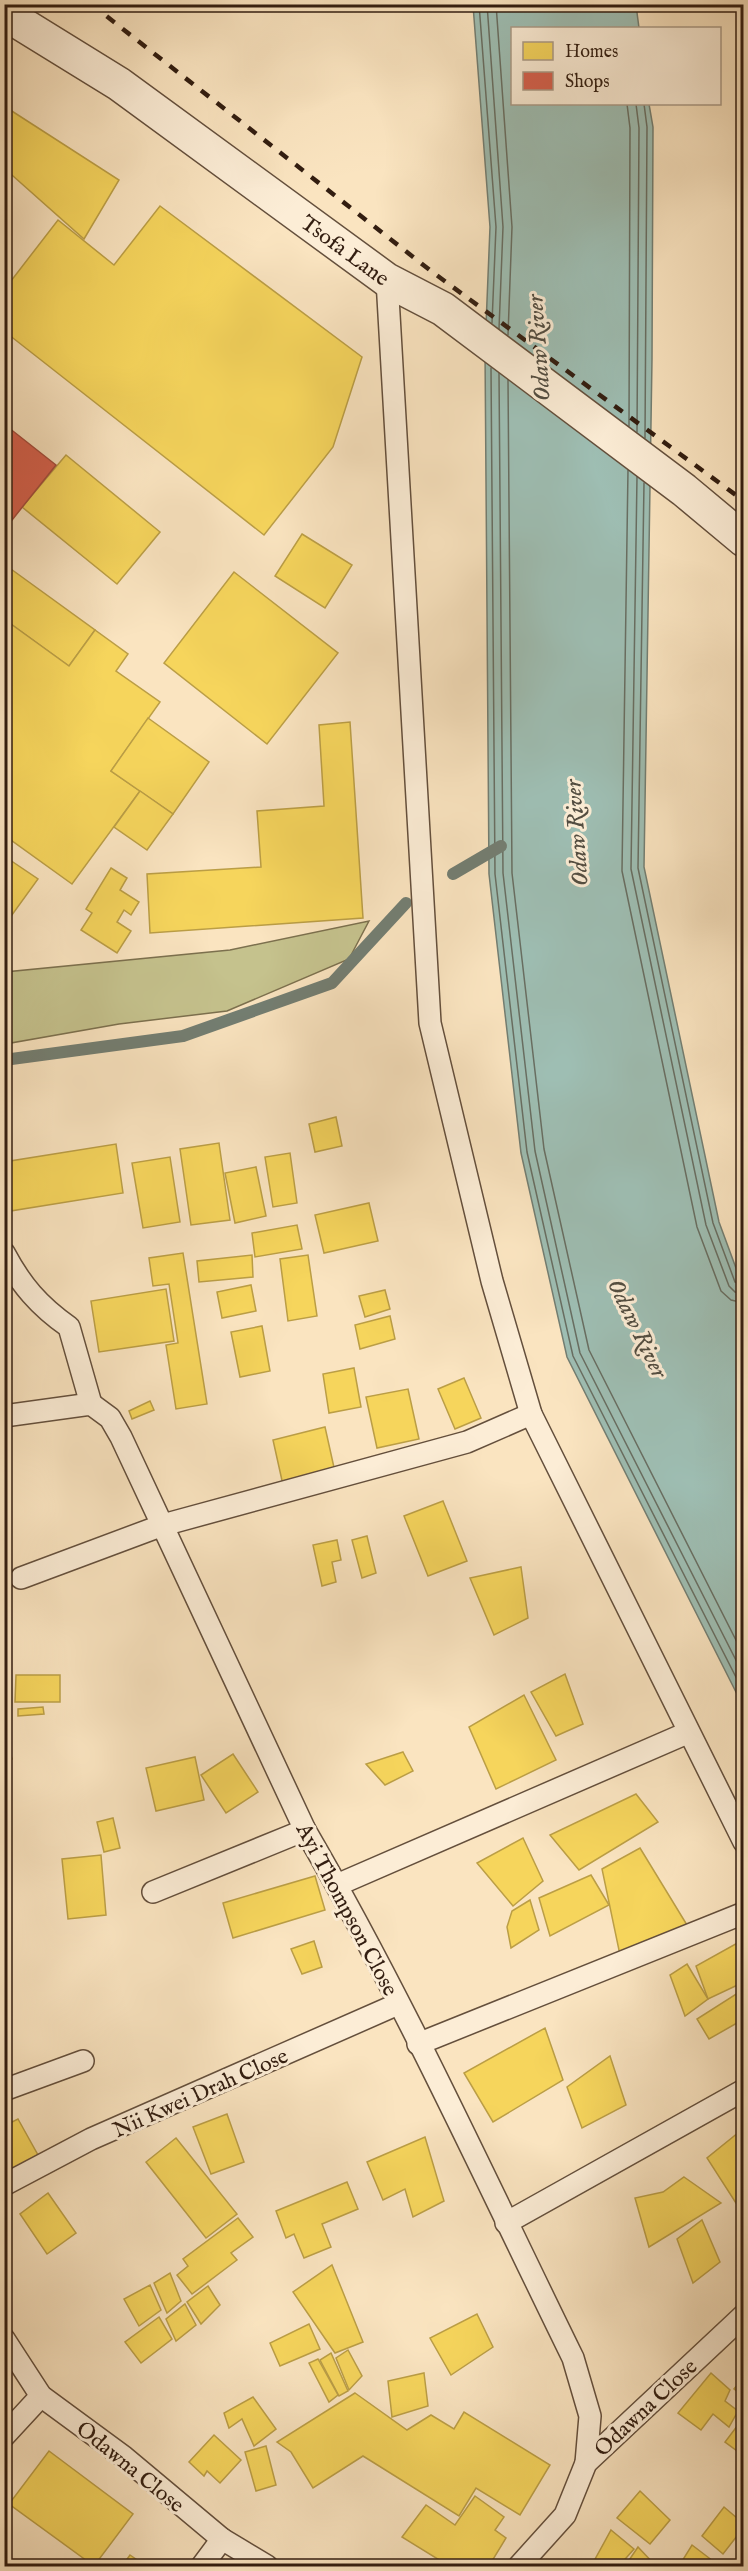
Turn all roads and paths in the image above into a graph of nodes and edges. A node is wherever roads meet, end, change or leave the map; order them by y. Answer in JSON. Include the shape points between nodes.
{"nodes":[{"id":1,"x":4,"y":13,"type":"edge"},
{"id":2,"x":387,"y":280,"type":"junction"},
{"id":3,"x":744,"y":540,"type":"edge"},
{"id":4,"x":4,"y":1252,"type":"edge"},
{"id":5,"x":91,"y":1404,"type":"junction"},
{"id":6,"x":531,"y":1414,"type":"junction"},
{"id":7,"x":4,"y":1416,"type":"edge"},
{"id":8,"x":163,"y":1525,"type":"junction"},
{"id":9,"x":21,"y":1578,"type":"dead end"},
{"id":10,"x":687,"y":1733,"type":"junction"},
{"id":11,"x":305,"y":1830,"type":"junction"},
{"id":12,"x":744,"y":1842,"type":"edge"},
{"id":13,"x":337,"y":1885,"type":"junction"},
{"id":14,"x":153,"y":1892,"type":"dead end"},
{"id":15,"x":744,"y":1913,"type":"edge"},
{"id":16,"x":398,"y":2004,"type":"junction"},
{"id":17,"x":418,"y":2044,"type":"junction"},
{"id":18,"x":83,"y":2061,"type":"dead end"},
{"id":19,"x":4,"y":2090,"type":"edge"},
{"id":20,"x":744,"y":2090,"type":"edge"},
{"id":21,"x":4,"y":2186,"type":"edge"},
{"id":22,"x":506,"y":2223,"type":"junction"},
{"id":23,"x":744,"y":2315,"type":"edge"},
{"id":24,"x":4,"y":2339,"type":"edge"},
{"id":25,"x":41,"y":2396,"type":"junction"},
{"id":26,"x":4,"y":2436,"type":"edge"},
{"id":27,"x":586,"y":2463,"type":"junction"},
{"id":28,"x":222,"y":2539,"type":"junction"},
{"id":29,"x":201,"y":2566,"type":"edge"},
{"id":30,"x":267,"y":2566,"type":"edge"},
{"id":31,"x":519,"y":2566,"type":"edge"}],
"edges":[{"from":1,"to":2,"type":"street","name":"Tsofa Lane","via":[[119,84]]},
{"from":2,"to":3,"type":"street","name":"Tsofa Lane","via":[[443,309],[684,490]]},
{"from":2,"to":6,"type":"lane","via":[[430,1023],[492,1281]]},
{"from":4,"to":5,"type":"lane","via":[[43,1310],[69,1327]]},
{"from":5,"to":7,"type":"lane"},
{"from":5,"to":8,"type":"lane","name":"Ayi Thompson Close","via":[[110,1418]]},
{"from":6,"to":8,"type":"lane","via":[[467,1442]]},
{"from":6,"to":10,"type":"lane"},
{"from":8,"to":9,"type":"lane"},
{"from":8,"to":11,"type":"lane","name":"Ayi Thompson Close"},
{"from":10,"to":12,"type":"lane"},
{"from":10,"to":13,"type":"lane"},
{"from":11,"to":13,"type":"lane","name":"Ayi Thompson Close"},
{"from":11,"to":14,"type":"lane"},
{"from":13,"to":16,"type":"lane","name":"Ayi Thompson Close"},
{"from":15,"to":17,"type":"lane"},
{"from":16,"to":17,"type":"lane","name":"Ayi Thompson Close"},
{"from":16,"to":21,"type":"lane","name":"Nii Kwei Drah Close","via":[[91,2139]]},
{"from":17,"to":22,"type":"lane","name":"Ayi Thompson Close"},
{"from":18,"to":19,"type":"lane"},
{"from":20,"to":22,"type":"lane"},
{"from":22,"to":27,"type":"lane","name":"Ayi Thompson Close","via":[[573,2358],[590,2416]]},
{"from":23,"to":27,"type":"lane","name":"Odawna Close"},
{"from":24,"to":25,"type":"lane"},
{"from":25,"to":26,"type":"lane"},
{"from":25,"to":28,"type":"lane","name":"Odawna Close","via":[[124,2457]]},
{"from":27,"to":31,"type":"lane","name":"Odawna Close","via":[[565,2515]]},
{"from":28,"to":29,"type":"lane"},
{"from":28,"to":30,"type":"lane","name":"Odawna Close"}]}
